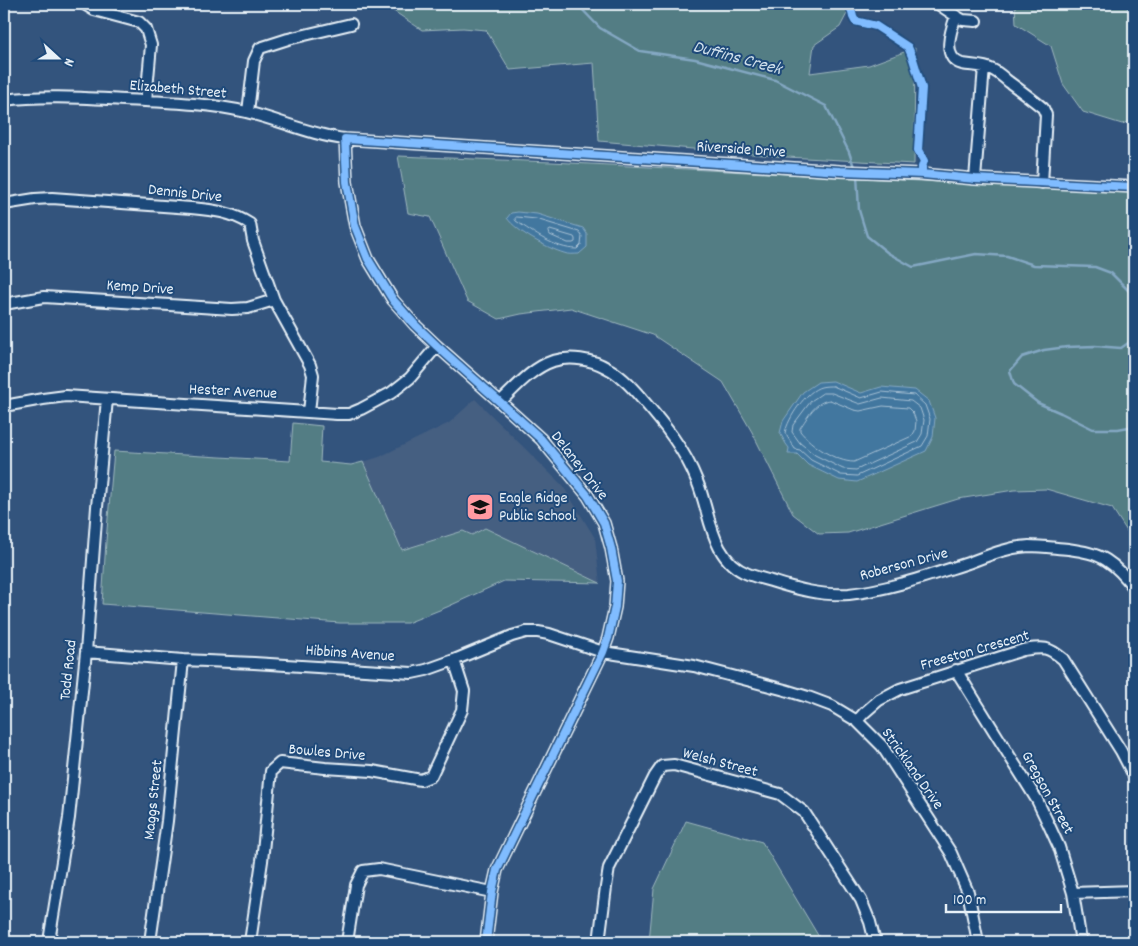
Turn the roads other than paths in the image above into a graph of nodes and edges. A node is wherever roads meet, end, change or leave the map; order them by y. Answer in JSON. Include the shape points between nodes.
{"nodes":[{"id":1,"x":84,"y":4,"type":"edge"},
{"id":2,"x":938,"y":4,"type":"edge"},
{"id":3,"x":956,"y":16,"type":"junction"},
{"id":4,"x":976,"y":21,"type":"dead end"},
{"id":5,"x":351,"y":24,"type":"dead end"},
{"id":6,"x":984,"y":66,"type":"junction"},
{"id":7,"x":4,"y":100,"type":"edge"},
{"id":8,"x":146,"y":101,"type":"junction"},
{"id":9,"x":248,"y":112,"type":"junction"},
{"id":10,"x":345,"y":139,"type":"junction"},
{"id":11,"x":975,"y":179,"type":"junction"},
{"id":12,"x":1042,"y":183,"type":"junction"},
{"id":13,"x":1134,"y":188,"type":"edge"},
{"id":14,"x":4,"y":204,"type":"edge"},
{"id":15,"x":274,"y":300,"type":"junction"},
{"id":16,"x":4,"y":304,"type":"edge"},
{"id":17,"x":437,"y":346,"type":"junction"},
{"id":18,"x":107,"y":400,"type":"junction"},
{"id":19,"x":500,"y":402,"type":"junction"},
{"id":20,"x":4,"y":406,"type":"edge"},
{"id":21,"x":310,"y":412,"type":"junction"},
{"id":22,"x":1134,"y":588,"type":"edge"},
{"id":23,"x":86,"y":652,"type":"junction"},
{"id":24,"x":603,"y":652,"type":"junction"},
{"id":25,"x":183,"y":660,"type":"junction"},
{"id":26,"x":454,"y":660,"type":"junction"},
{"id":27,"x":956,"y":670,"type":"junction"},
{"id":28,"x":857,"y":721,"type":"junction"},
{"id":29,"x":1134,"y":776,"type":"edge"},
{"id":30,"x":1134,"y":891,"type":"edge"},
{"id":31,"x":492,"y":892,"type":"junction"},
{"id":32,"x":1073,"y":893,"type":"junction"},
{"id":33,"x":51,"y":942,"type":"edge"},
{"id":34,"x":150,"y":942,"type":"edge"},
{"id":35,"x":250,"y":942,"type":"edge"},
{"id":36,"x":348,"y":942,"type":"edge"},
{"id":37,"x":486,"y":942,"type":"edge"},
{"id":38,"x":600,"y":942,"type":"edge"},
{"id":39,"x":875,"y":942,"type":"edge"},
{"id":40,"x":978,"y":942,"type":"edge"},
{"id":41,"x":1080,"y":942,"type":"edge"}],
"edges":[{"from":1,"to":8,"type":"street","via":[[94,10],[139,22],[146,29],[152,45]]},
{"from":2,"to":3,"type":"street"},
{"from":3,"to":4,"type":"street"},
{"from":3,"to":6,"type":"street","via":[[950,31],[951,55],[961,63]]},
{"from":5,"to":9,"type":"street","via":[[260,48],[254,61]]},
{"from":6,"to":11,"type":"street"},
{"from":6,"to":12,"type":"street","via":[[1043,108],[1046,115]]},
{"from":7,"to":8,"type":"street","name":"Elizabeth Street","via":[[54,97]]},
{"from":8,"to":9,"type":"street","name":"Elizabeth Street"},
{"from":9,"to":10,"type":"street","name":"Elizabeth Street","via":[[305,131]]},
{"from":10,"to":11,"type":"street","name":"Riverside Drive"},
{"from":10,"to":17,"type":"street","name":"Delaney Drive","via":[[347,182],[355,226],[368,259],[393,300]]},
{"from":11,"to":12,"type":"street","name":"Riverside Drive"},
{"from":12,"to":13,"type":"street","name":"Riverside Drive"},
{"from":14,"to":15,"type":"street","name":"Dennis Drive","via":[[52,198],[210,209],[238,217],[250,224]]},
{"from":15,"to":16,"type":"street","name":"Kemp Drive","via":[[232,309],[44,297]]},
{"from":15,"to":21,"type":"street","name":"Dennis Drive","via":[[310,364],[313,375]]},
{"from":17,"to":19,"type":"street","name":"Delaney Drive"},
{"from":17,"to":21,"type":"street","name":"Hester Avenue","via":[[410,378],[391,393],[361,409],[349,414]]},
{"from":18,"to":20,"type":"street","name":"Hester Avenue","via":[[66,396]]},
{"from":18,"to":21,"type":"street","name":"Hester Avenue"},
{"from":18,"to":23,"type":"street","name":"Todd Road"},
{"from":19,"to":22,"type":"street","name":"Roberson Drive","via":[[534,370],[554,361],[577,358],[608,368],[629,385],[677,442],[698,481],[716,542],[724,557],[748,574],[793,588],[823,594],[871,591],[1028,546],[1088,552],[1124,574]]},
{"from":19,"to":24,"type":"street","name":"Delaney Drive","via":[[540,439],[588,496],[604,523],[617,581],[615,607]]},
{"from":23,"to":25,"type":"street","name":"Hibbins Avenue"},
{"from":23,"to":33,"type":"street","name":"Todd Road"},
{"from":24,"to":26,"type":"street","name":"Hibbins Avenue","via":[[549,634],[526,632]]},
{"from":24,"to":28,"type":"street","name":"Strickland Drive","via":[[694,666],[777,688],[824,703]]},
{"from":24,"to":31,"type":"street","name":"Delaney Drive","via":[[497,870]]},
{"from":25,"to":26,"type":"street","name":"Hibbins Avenue","via":[[398,672],[426,670]]},
{"from":25,"to":34,"type":"street","name":"Maggs Street","via":[[167,821]]},
{"from":26,"to":35,"type":"street","name":"Bowles Drive","via":[[464,691],[462,710],[431,776],[421,780],[372,771],[280,764],[271,770]]},
{"from":27,"to":28,"type":"street","name":"Freeston Crescent","via":[[900,688],[879,700]]},
{"from":27,"to":29,"type":"street","name":"Freeston Crescent","via":[[1024,650],[1043,647],[1054,651],[1063,659]]},
{"from":27,"to":32,"type":"street","name":"Gregson Street","via":[[1037,800],[1059,847]]},
{"from":28,"to":40,"type":"street","name":"Strickland Drive","via":[[882,746],[951,853],[968,892]]},
{"from":30,"to":32,"type":"street"},
{"from":31,"to":36,"type":"street","via":[[379,869],[363,871],[356,884]]},
{"from":31,"to":37,"type":"street","name":"Delaney Drive"},
{"from":32,"to":41,"type":"street","name":"Gregson Street"},
{"from":38,"to":39,"type":"street","name":"Welsh Street","via":[[610,868],[655,776],[662,766],[674,765],[780,794],[804,812],[861,900]]}]}
